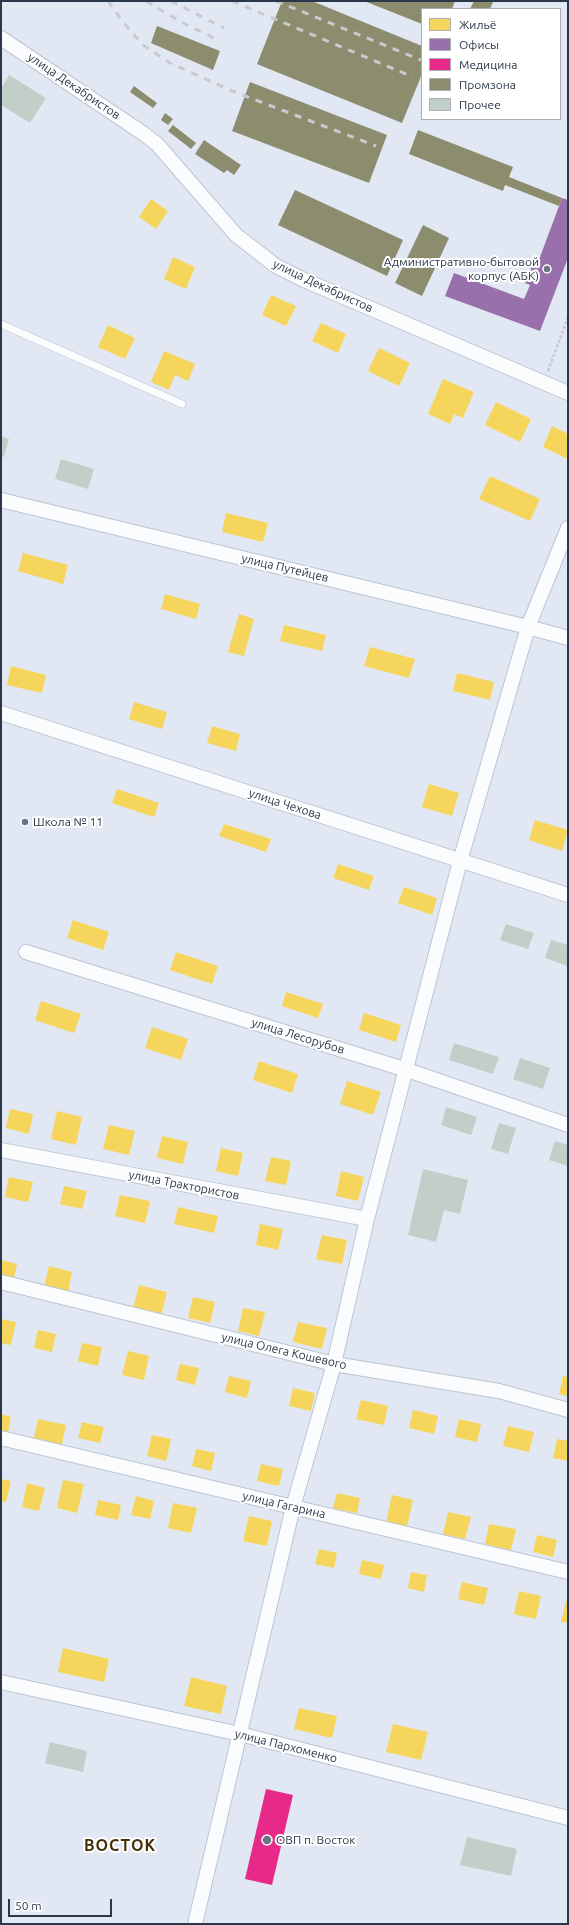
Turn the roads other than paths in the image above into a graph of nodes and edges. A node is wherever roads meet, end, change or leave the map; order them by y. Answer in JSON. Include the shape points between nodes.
{"nodes":[{"id":1,"x":1,"y":38,"type":"edge"},
{"id":2,"x":1,"y":324,"type":"edge"},
{"id":3,"x":568,"y":393,"type":"edge"},
{"id":4,"x":182,"y":404,"type":"dead end"},
{"id":5,"x":1,"y":500,"type":"edge"},
{"id":6,"x":568,"y":528,"type":"edge"},
{"id":7,"x":528,"y":626,"type":"junction"},
{"id":8,"x":568,"y":638,"type":"edge"},
{"id":9,"x":1,"y":713,"type":"edge"},
{"id":10,"x":460,"y":861,"type":"junction"},
{"id":11,"x":568,"y":895,"type":"edge"},
{"id":12,"x":26,"y":952,"type":"dead end"},
{"id":13,"x":407,"y":1070,"type":"junction"},
{"id":14,"x":568,"y":1125,"type":"edge"},
{"id":15,"x":1,"y":1150,"type":"edge"},
{"id":16,"x":366,"y":1219,"type":"junction"},
{"id":17,"x":1,"y":1282,"type":"edge"},
{"id":18,"x":334,"y":1364,"type":"junction"},
{"id":19,"x":568,"y":1410,"type":"edge"},
{"id":20,"x":1,"y":1438,"type":"edge"},
{"id":21,"x":293,"y":1507,"type":"junction"},
{"id":22,"x":568,"y":1572,"type":"edge"},
{"id":23,"x":1,"y":1682,"type":"edge"},
{"id":24,"x":240,"y":1734,"type":"junction"},
{"id":25,"x":568,"y":1818,"type":"edge"},
{"id":26,"x":195,"y":1924,"type":"edge"}],
"edges":[{"from":1,"to":3,"type":"street","name":"улица Декабристов","via":[[157,144],[236,235],[276,266]]},
{"from":2,"to":4,"type":"lane"},
{"from":5,"to":7,"type":"street","name":"улица Путейцев"},
{"from":6,"to":7,"type":"street"},
{"from":7,"to":8,"type":"street","name":"улица Путейцев"},
{"from":7,"to":10,"type":"street"},
{"from":9,"to":10,"type":"street","name":"улица Чехова"},
{"from":10,"to":11,"type":"street","name":"улица Чехова"},
{"from":10,"to":13,"type":"street"},
{"from":12,"to":13,"type":"street","name":"улица Лесорубов"},
{"from":13,"to":14,"type":"street","name":"улица Лесорубов"},
{"from":13,"to":16,"type":"street"},
{"from":15,"to":16,"type":"street","name":"улица Трактористов"},
{"from":16,"to":18,"type":"street"},
{"from":17,"to":18,"type":"street","name":"улица Олега Кошевого"},
{"from":18,"to":19,"type":"street","name":"улица Олега Кошевого","via":[[499,1391]]},
{"from":18,"to":21,"type":"street"},
{"from":20,"to":21,"type":"street","name":"улица Гагарина"},
{"from":21,"to":22,"type":"street","name":"улица Гагарина"},
{"from":21,"to":24,"type":"street"},
{"from":23,"to":24,"type":"street","name":"улица Пархоменко"},
{"from":24,"to":25,"type":"street","name":"улица Пархоменко"},
{"from":24,"to":26,"type":"street"}]}
